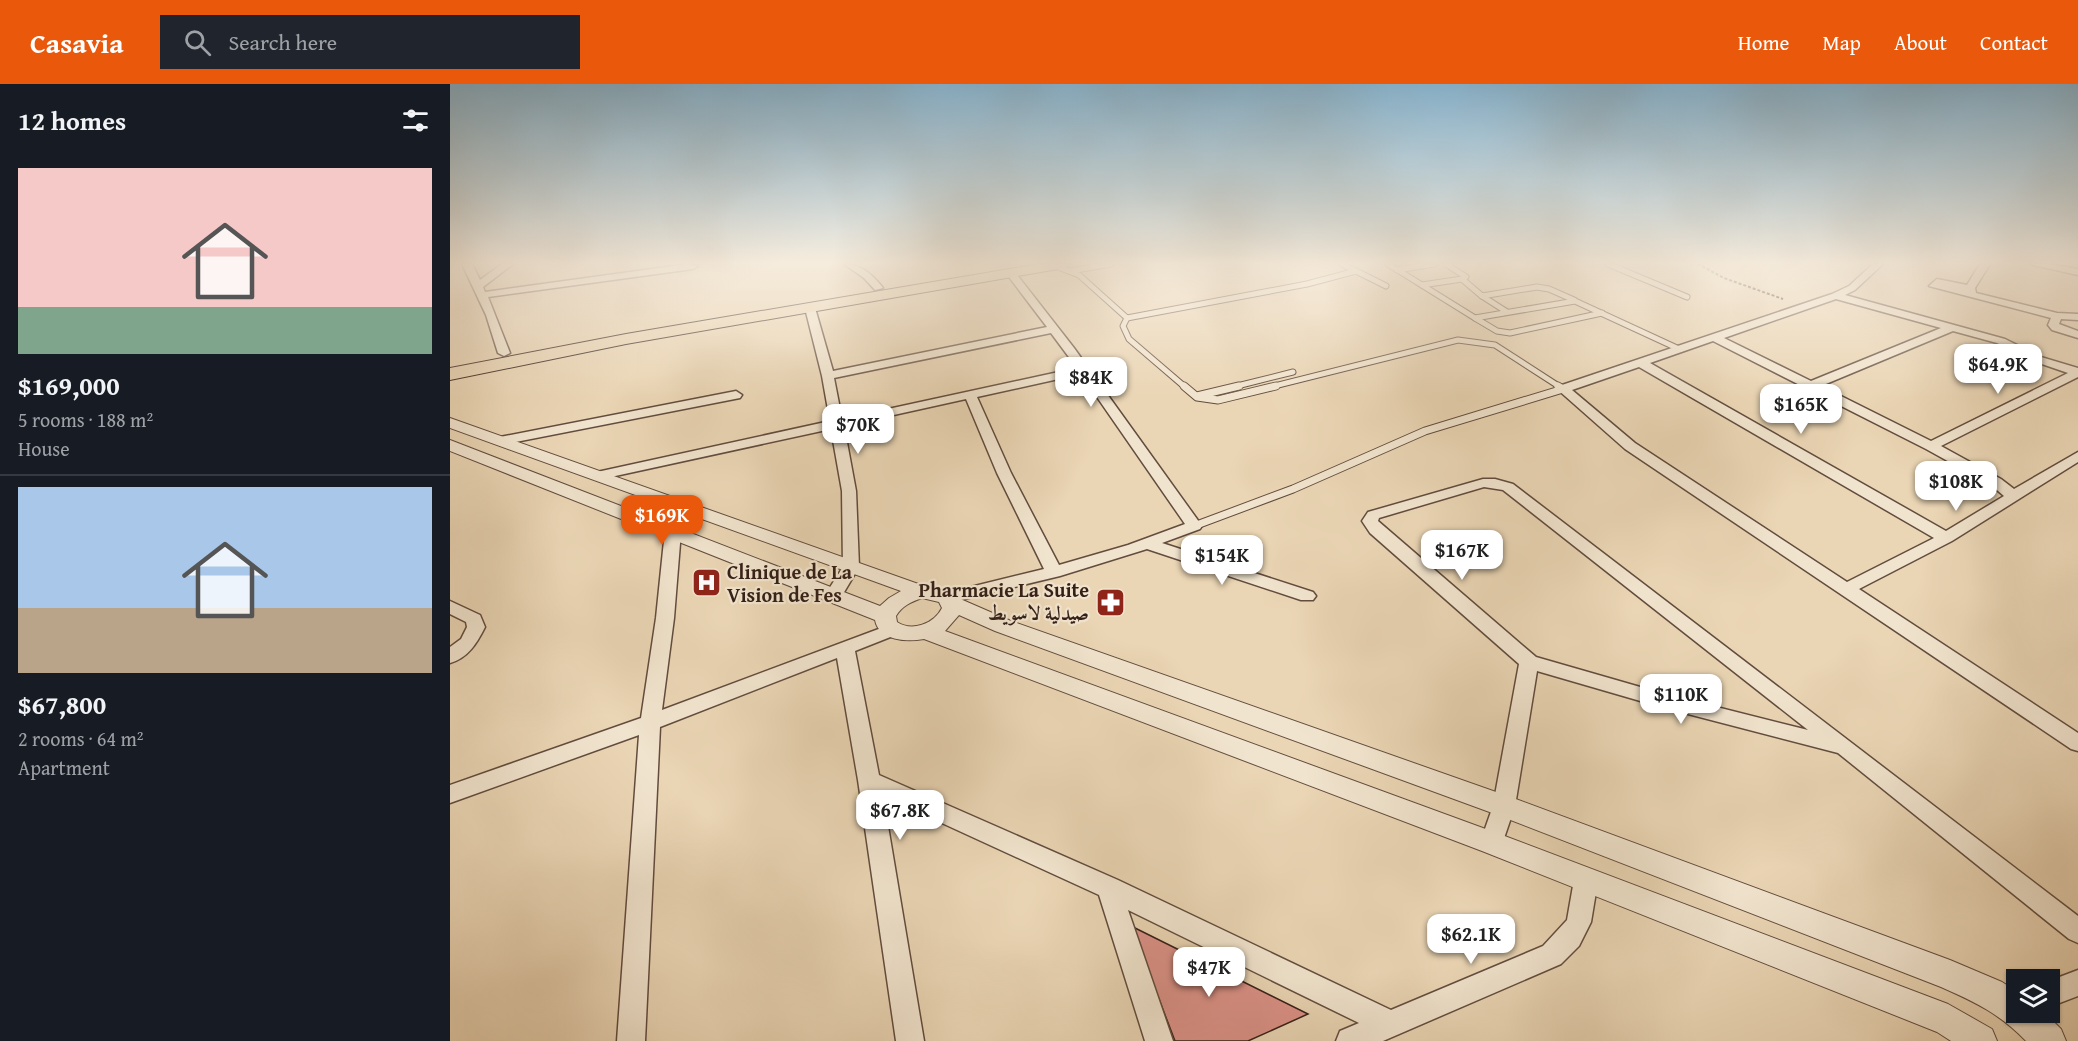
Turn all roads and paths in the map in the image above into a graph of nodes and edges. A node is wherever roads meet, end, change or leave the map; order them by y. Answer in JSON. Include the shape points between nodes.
{"nodes":[{"id":1,"x":810,"y":308,"type":"edge"},
{"id":2,"x":487,"y":309,"type":"edge"},
{"id":3,"x":759,"y":309,"type":"edge"},
{"id":4,"x":806,"y":309,"type":"edge"},
{"id":5,"x":1041,"y":309,"type":"edge"},
{"id":6,"x":1117,"y":309,"type":"edge"},
{"id":7,"x":1176,"y":309,"type":"edge"},
{"id":8,"x":1460,"y":309,"type":"edge"},
{"id":9,"x":1503,"y":309,"type":"edge"},
{"id":10,"x":1527,"y":309,"type":"edge"},
{"id":11,"x":1593,"y":309,"type":"edge"},
{"id":12,"x":1797,"y":309,"type":"edge"},
{"id":13,"x":1881,"y":309,"type":"edge"},
{"id":14,"x":2032,"y":309,"type":"edge"},
{"id":15,"x":1508,"y":312,"type":"junction"},
{"id":16,"x":1602,"y":313,"type":"junction"},
{"id":17,"x":2057,"y":316,"type":"junction"},
{"id":18,"x":2078,"y":317,"type":"edge"},
{"id":19,"x":1127,"y":318,"type":"junction"},
{"id":20,"x":1475,"y":318,"type":"junction"},
{"id":21,"x":1951,"y":328,"type":"junction"},
{"id":22,"x":1053,"y":329,"type":"junction"},
{"id":23,"x":2078,"y":335,"type":"edge"},
{"id":24,"x":1713,"y":337,"type":"junction"},
{"id":25,"x":1679,"y":349,"type":"junction"},
{"id":26,"x":504,"y":353,"type":"junction"},
{"id":27,"x":1639,"y":362,"type":"junction"},
{"id":28,"x":450,"y":363,"type":"edge"},
{"id":29,"x":1083,"y":370,"type":"junction"},
{"id":30,"x":1293,"y":372,"type":"dead end"},
{"id":31,"x":450,"y":374,"type":"edge"},
{"id":32,"x":828,"y":376,"type":"junction"},
{"id":33,"x":1813,"y":385,"type":"junction"},
{"id":34,"x":1563,"y":389,"type":"junction"},
{"id":35,"x":970,"y":394,"type":"junction"},
{"id":36,"x":736,"y":395,"type":"dead end"},
{"id":37,"x":1197,"y":397,"type":"junction"},
{"id":38,"x":450,"y":423,"type":"edge"},
{"id":39,"x":836,"y":424,"type":"junction"},
{"id":40,"x":500,"y":441,"type":"junction"},
{"id":41,"x":1931,"y":446,"type":"junction"},
{"id":42,"x":453,"y":448,"type":"edge"},
{"id":43,"x":2078,"y":456,"type":"edge"},
{"id":44,"x":597,"y":476,"type":"junction"},
{"id":45,"x":2013,"y":496,"type":"junction"},
{"id":46,"x":682,"y":506,"type":"junction"},
{"id":47,"x":1194,"y":526,"type":"junction"},
{"id":48,"x":673,"y":531,"type":"junction"},
{"id":49,"x":1946,"y":538,"type":"junction"},
{"id":50,"x":1148,"y":544,"type":"junction"},
{"id":51,"x":851,"y":567,"type":"junction"},
{"id":52,"x":1054,"y":572,"type":"junction"},
{"id":53,"x":1846,"y":589,"type":"junction"},
{"id":54,"x":922,"y":592,"type":"junction"},
{"id":55,"x":834,"y":595,"type":"junction"},
{"id":56,"x":1307,"y":596,"type":"dead end"},
{"id":57,"x":949,"y":601,"type":"junction"},
{"id":58,"x":450,"y":607,"type":"edge"},
{"id":59,"x":888,"y":623,"type":"junction"},
{"id":60,"x":924,"y":631,"type":"junction"},
{"id":61,"x":845,"y":649,"type":"junction"},
{"id":62,"x":450,"y":657,"type":"edge"},
{"id":63,"x":1529,"y":662,"type":"junction"},
{"id":64,"x":650,"y":723,"type":"junction"},
{"id":65,"x":2078,"y":743,"type":"edge"},
{"id":66,"x":1845,"y":747,"type":"junction"},
{"id":67,"x":869,"y":780,"type":"junction"},
{"id":68,"x":450,"y":794,"type":"edge"},
{"id":69,"x":1504,"y":806,"type":"junction"},
{"id":70,"x":1492,"y":843,"type":"junction"},
{"id":71,"x":1586,"y":880,"type":"junction"},
{"id":72,"x":1109,"y":888,"type":"junction"},
{"id":73,"x":2078,"y":931,"type":"edge"},
{"id":74,"x":2078,"y":983,"type":"edge"},
{"id":75,"x":2060,"y":990,"type":"edge"},
{"id":76,"x":2006,"y":1003,"type":"edge"},
{"id":77,"x":2030,"y":1023,"type":"edge"},
{"id":78,"x":1390,"y":1024,"type":"junction"},
{"id":79,"x":1947,"y":1030,"type":"edge"},
{"id":80,"x":631,"y":1041,"type":"edge"},
{"id":81,"x":910,"y":1041,"type":"edge"},
{"id":82,"x":1159,"y":1041,"type":"edge"},
{"id":83,"x":1350,"y":1041,"type":"edge"},
{"id":84,"x":1980,"y":1041,"type":"edge"},
{"id":85,"x":2049,"y":1041,"type":"edge"}],
"edges":[{"from":1,"to":32,"type":"street"},
{"from":2,"to":26,"type":"street"},
{"from":3,"to":26,"type":"main road"},
{"from":4,"to":31,"type":"main road"},
{"from":5,"to":22,"type":"street"},
{"from":6,"to":19,"type":"lane"},
{"from":7,"to":19,"type":"lane"},
{"from":8,"to":20,"type":"lane"},
{"from":9,"to":15,"type":"lane"},
{"from":10,"to":15,"type":"lane"},
{"from":11,"to":16,"type":"lane"},
{"from":12,"to":24,"type":"street"},
{"from":13,"to":21,"type":"street"},
{"from":14,"to":17,"type":"street"},
{"from":15,"to":20,"type":"lane"},
{"from":16,"to":20,"type":"lane","via":[[1510,333],[1497,331]]},
{"from":16,"to":25,"type":"lane"},
{"from":17,"to":18,"type":"street"},
{"from":17,"to":23,"type":"street","via":[[2053,325],[2056,328]]},
{"from":19,"to":37,"type":"lane","via":[[1123,326],[1129,339]]},
{"from":21,"to":33,"type":"street"},
{"from":21,"to":41,"type":"street","via":[[2001,341],[2028,356],[2078,372]]},
{"from":22,"to":29,"type":"street"},
{"from":22,"to":32,"type":"street"},
{"from":24,"to":25,"type":"street"},
{"from":24,"to":33,"type":"street"},
{"from":25,"to":27,"type":"street"},
{"from":26,"to":28,"type":"main road"},
{"from":27,"to":34,"type":"street"},
{"from":27,"to":49,"type":"street"},
{"from":29,"to":35,"type":"street"},
{"from":29,"to":47,"type":"street"},
{"from":30,"to":37,"type":"lane"},
{"from":32,"to":39,"type":"street"},
{"from":33,"to":41,"type":"street"},
{"from":34,"to":37,"type":"lane","via":[[1495,345],[1458,340],[1218,400]]},
{"from":34,"to":47,"type":"lane","via":[[1425,431],[1293,489]]},
{"from":34,"to":53,"type":"street","via":[[1630,446]]},
{"from":35,"to":39,"type":"street"},
{"from":35,"to":52,"type":"street"},
{"from":36,"to":40,"type":"street"},
{"from":38,"to":40,"type":"street"},
{"from":39,"to":44,"type":"street"},
{"from":39,"to":51,"type":"street","via":[[849,491]]},
{"from":40,"to":44,"type":"street"},
{"from":41,"to":45,"type":"street","via":[[1996,482]]},
{"from":42,"to":48,"type":"street"},
{"from":43,"to":45,"type":"street"},
{"from":44,"to":46,"type":"street"},
{"from":45,"to":49,"type":"street"},
{"from":46,"to":48,"type":"street"},
{"from":46,"to":51,"type":"street"},
{"from":47,"to":50,"type":"street"},
{"from":48,"to":55,"type":"street"},
{"from":48,"to":64,"type":"street"},
{"from":49,"to":53,"type":"street"},
{"from":50,"to":52,"type":"street"},
{"from":50,"to":56,"type":"street"},
{"from":51,"to":54,"type":"street"},
{"from":51,"to":55,"type":"street"},
{"from":52,"to":57,"type":"street"},
{"from":53,"to":65,"type":"street"},
{"from":54,"to":57,"type":"street","via":[[937,593]]},
{"from":54,"to":59,"type":"street","via":[[892,605]]},
{"from":55,"to":59,"type":"street"},
{"from":57,"to":60,"type":"street","via":[[952,608],[946,619]]},
{"from":57,"to":69,"type":"street","via":[[1003,626]]},
{"from":58,"to":62,"type":"street","via":[[474,619],[476,627],[468,643]]},
{"from":59,"to":60,"type":"street","via":[[906,633]]},
{"from":59,"to":61,"type":"street"},
{"from":60,"to":70,"type":"street"},
{"from":61,"to":64,"type":"street"},
{"from":61,"to":67,"type":"street"},
{"from":63,"to":66,"type":"street"},
{"from":63,"to":66,"type":"street","via":[[1376,530],[1370,521],[1373,515],[1483,483],[1508,488]]},
{"from":63,"to":69,"type":"street"},
{"from":64,"to":68,"type":"street"},
{"from":64,"to":80,"type":"street"},
{"from":66,"to":73,"type":"street"},
{"from":67,"to":72,"type":"street"},
{"from":67,"to":81,"type":"street"},
{"from":69,"to":70,"type":"street"},
{"from":69,"to":76,"type":"street","via":[[1950,975]]},
{"from":70,"to":71,"type":"street"},
{"from":71,"to":78,"type":"street","via":[[1581,918],[1573,937],[1552,955]]},
{"from":71,"to":79,"type":"street"},
{"from":72,"to":78,"type":"street"},
{"from":72,"to":82,"type":"street"},
{"from":74,"to":75,"type":"street"},
{"from":77,"to":85,"type":"street"},
{"from":78,"to":83,"type":"street"},
{"from":79,"to":84,"type":"street"}]}
